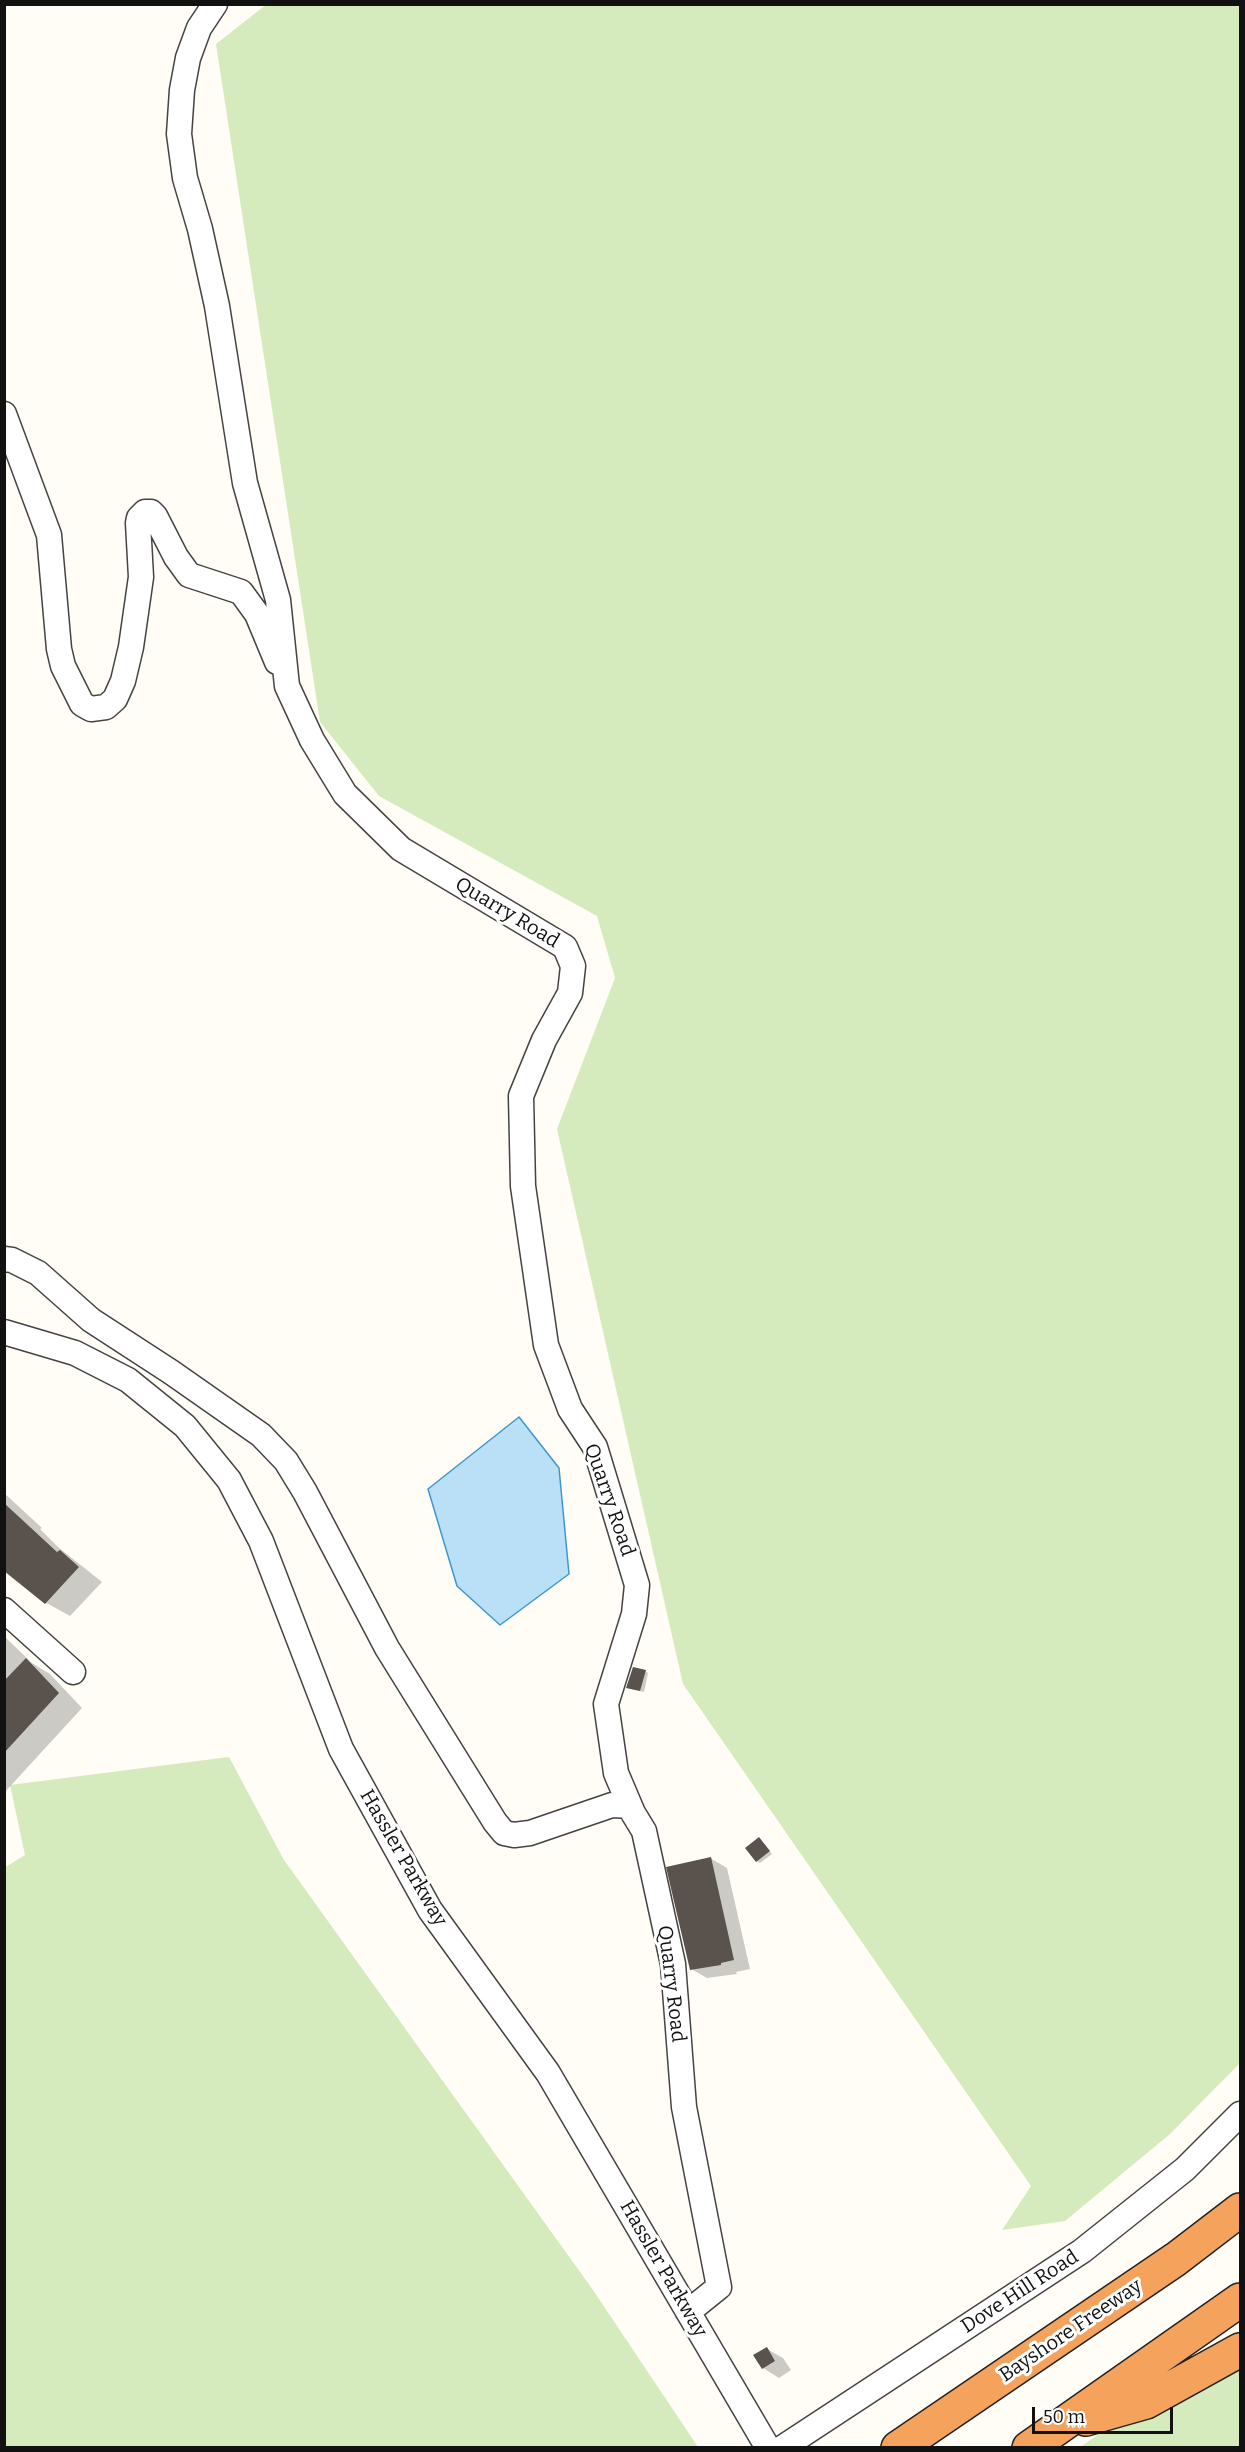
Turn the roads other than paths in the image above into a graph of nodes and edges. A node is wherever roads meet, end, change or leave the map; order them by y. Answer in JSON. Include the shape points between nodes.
{"nodes":[{"id":1,"x":213,"y":6,"type":"edge"},
{"id":2,"x":4,"y":414,"type":"edge"},
{"id":3,"x":287,"y":686,"type":"junction"},
{"id":4,"x":4,"y":1259,"type":"edge"},
{"id":5,"x":4,"y":1332,"type":"edge"},
{"id":6,"x":4,"y":1610,"type":"edge"},
{"id":7,"x":73,"y":1672,"type":"dead end"},
{"id":8,"x":621,"y":1806,"type":"junction"},
{"id":9,"x":1240,"y":2114,"type":"edge"},
{"id":10,"x":1240,"y":2210,"type":"edge"},
{"id":11,"x":1240,"y":2300,"type":"edge"},
{"id":12,"x":688,"y":2312,"type":"junction"},
{"id":13,"x":1240,"y":2350,"type":"edge"},
{"id":14,"x":1064,"y":2425,"type":"junction"},
{"id":15,"x":768,"y":2448,"type":"edge"},
{"id":16,"x":782,"y":2448,"type":"edge"},
{"id":17,"x":898,"y":2448,"type":"edge"},
{"id":18,"x":1029,"y":2448,"type":"edge"}],
"edges":[{"from":1,"to":3,"type":"street","via":[[199,28],[188,58],[179,134],[185,178],[217,306],[245,483],[278,600]]},
{"from":2,"to":3,"type":"street","name":"Quarry Road","via":[[49,535],[59,649],[82,704],[91,709],[106,707],[115,699],[123,681],[141,577],[138,523],[142,514],[151,512],[183,569],[194,578],[241,592],[256,614]]},
{"from":3,"to":8,"type":"street","name":"Quarry Road","via":[[312,740],[345,794],[400,849],[565,947],[573,966],[570,993],[544,1040],[521,1096],[523,1186],[546,1345],[570,1409],[595,1447],[637,1585],[634,1614],[606,1704]]},
{"from":4,"to":8,"type":"street","via":[[38,1273],[91,1320],[261,1436],[286,1461],[387,1648],[504,1833],[540,1830]]},
{"from":5,"to":12,"type":"street","name":"Hassler Parkway","via":[[75,1353],[128,1380],[185,1426],[229,1480],[261,1541],[341,1749],[429,1910],[548,2073]]},
{"from":6,"to":7,"type":"street"},
{"from":8,"to":12,"type":"street","name":"Quarry Road","via":[[644,1831],[673,1964],[684,2107],[719,2287]]},
{"from":9,"to":16,"type":"street","name":"Dove Hill Road","via":[[1185,2169],[1082,2251]]},
{"from":10,"to":17,"type":"highway","name":"Bayshore Freeway","via":[[1176,2259]]},
{"from":11,"to":14,"type":"highway"},
{"from":12,"to":15,"type":"street","name":"Hassler Parkway"},
{"from":13,"to":14,"type":"highway","via":[[1146,2402]]},
{"from":14,"to":18,"type":"highway"}]}
